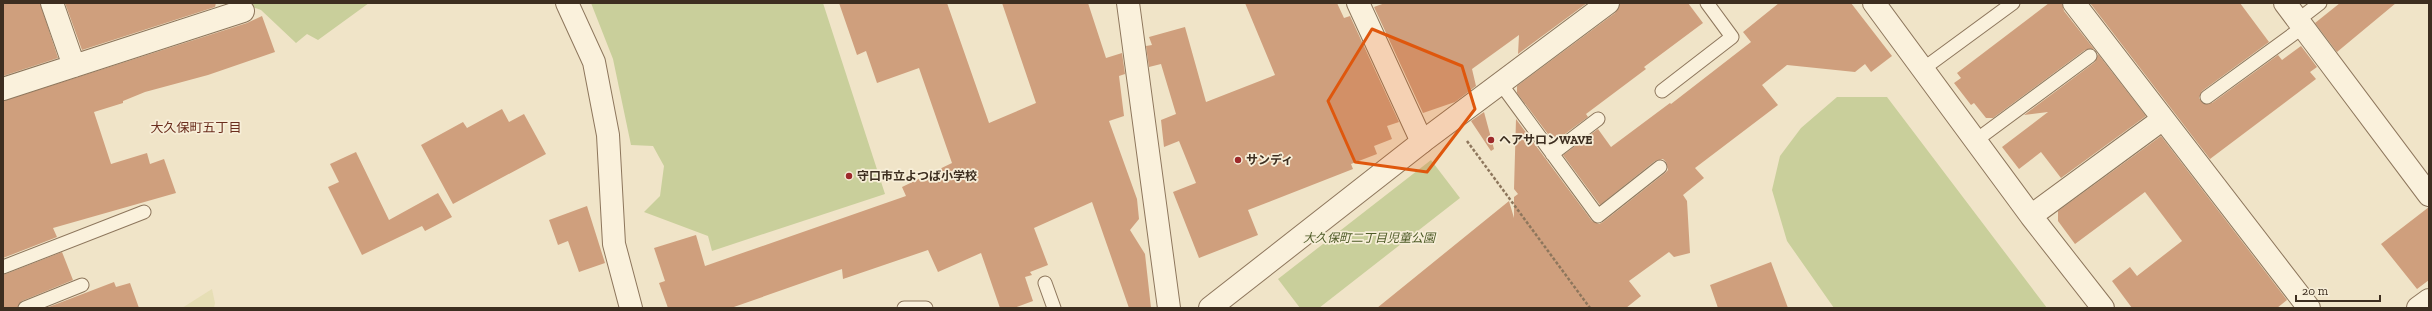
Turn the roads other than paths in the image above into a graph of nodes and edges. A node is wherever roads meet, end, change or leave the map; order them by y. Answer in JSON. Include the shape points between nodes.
{"nodes":[{"id":1,"x":52,"y":3,"type":"edge"},
{"id":2,"x":568,"y":3,"type":"edge"},
{"id":3,"x":1128,"y":3,"type":"edge"},
{"id":4,"x":1358,"y":3,"type":"edge"},
{"id":5,"x":1608,"y":3,"type":"edge"},
{"id":6,"x":1707,"y":3,"type":"edge"},
{"id":7,"x":1874,"y":3,"type":"edge"},
{"id":8,"x":2013,"y":3,"type":"edge"},
{"id":9,"x":2074,"y":3,"type":"edge"},
{"id":10,"x":2285,"y":3,"type":"edge"},
{"id":11,"x":2320,"y":3,"type":"edge"},
{"id":12,"x":243,"y":11,"type":"dead end"},
{"id":13,"x":2300,"y":23,"type":"junction"},
{"id":14,"x":2090,"y":56,"type":"dead end"},
{"id":15,"x":74,"y":66,"type":"junction"},
{"id":16,"x":1923,"y":70,"type":"junction"},
{"id":17,"x":1501,"y":84,"type":"junction"},
{"id":18,"x":3,"y":89,"type":"edge"},
{"id":19,"x":1662,"y":91,"type":"dead end"},
{"id":20,"x":2207,"y":97,"type":"dead end"},
{"id":21,"x":1598,"y":119,"type":"dead end"},
{"id":22,"x":2163,"y":119,"type":"junction"},
{"id":23,"x":1975,"y":141,"type":"junction"},
{"id":24,"x":1422,"y":142,"type":"junction"},
{"id":25,"x":1552,"y":154,"type":"junction"},
{"id":26,"x":1660,"y":167,"type":"dead end"},
{"id":27,"x":2429,"y":195,"type":"edge"},
{"id":28,"x":144,"y":212,"type":"dead end"},
{"id":29,"x":2031,"y":216,"type":"junction"},
{"id":30,"x":3,"y":267,"type":"edge"},
{"id":31,"x":1045,"y":283,"type":"dead end"},
{"id":32,"x":82,"y":285,"type":"dead end"},
{"id":33,"x":2429,"y":300,"type":"edge"},
{"id":34,"x":25,"y":308,"type":"edge"},
{"id":35,"x":631,"y":308,"type":"edge"},
{"id":36,"x":904,"y":308,"type":"edge"},
{"id":37,"x":926,"y":308,"type":"edge"},
{"id":38,"x":1054,"y":308,"type":"edge"},
{"id":39,"x":1169,"y":308,"type":"edge"},
{"id":40,"x":1210,"y":308,"type":"edge"},
{"id":41,"x":2103,"y":308,"type":"edge"},
{"id":42,"x":2309,"y":308,"type":"edge"},
{"id":43,"x":2418,"y":308,"type":"edge"}],
"edges":[{"from":1,"to":15,"type":"street"},
{"from":2,"to":35,"type":"street","via":[[594,62],[608,135],[614,244]]},
{"from":3,"to":39,"type":"street"},
{"from":4,"to":24,"type":"street"},
{"from":5,"to":17,"type":"street"},
{"from":6,"to":19,"type":"lane","via":[[1732,37]]},
{"from":7,"to":16,"type":"street"},
{"from":8,"to":16,"type":"lane"},
{"from":9,"to":22,"type":"street"},
{"from":10,"to":13,"type":"street"},
{"from":11,"to":13,"type":"lane"},
{"from":12,"to":15,"type":"street"},
{"from":13,"to":20,"type":"lane"},
{"from":13,"to":27,"type":"street"},
{"from":14,"to":23,"type":"lane"},
{"from":15,"to":18,"type":"street"},
{"from":16,"to":23,"type":"street"},
{"from":17,"to":24,"type":"street"},
{"from":17,"to":25,"type":"lane"},
{"from":21,"to":25,"type":"lane"},
{"from":22,"to":29,"type":"street"},
{"from":22,"to":42,"type":"street"},
{"from":23,"to":29,"type":"street"},
{"from":24,"to":40,"type":"street"},
{"from":25,"to":26,"type":"lane","via":[[1598,216]]},
{"from":28,"to":30,"type":"lane"},
{"from":29,"to":41,"type":"street"},
{"from":31,"to":38,"type":"lane"},
{"from":32,"to":34,"type":"lane"},
{"from":33,"to":43,"type":"street"},
{"from":36,"to":37,"type":"lane"}]}
